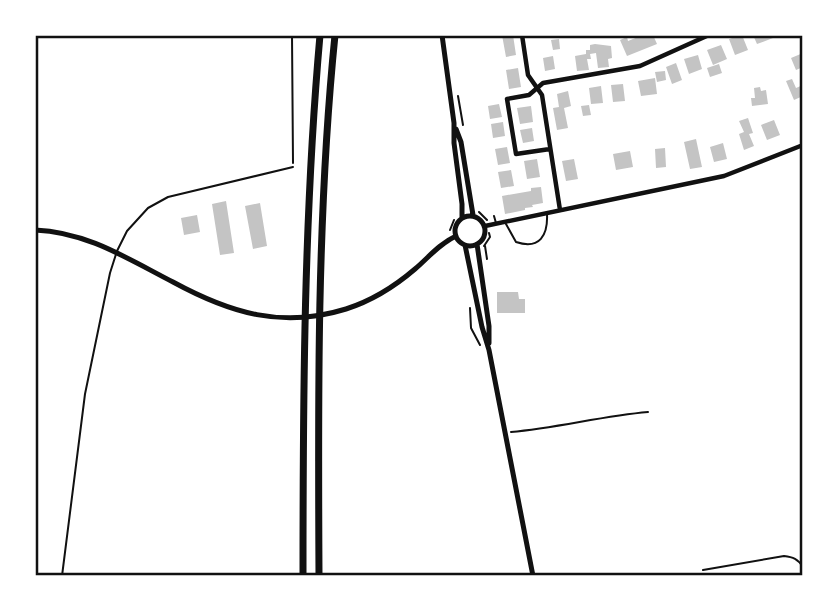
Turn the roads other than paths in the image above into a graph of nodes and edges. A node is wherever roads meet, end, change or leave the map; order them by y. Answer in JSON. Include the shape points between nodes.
{"nodes":[{"id":1,"x":320,"y":35,"type":"edge"},
{"id":2,"x":335,"y":35,"type":"edge"},
{"id":3,"x":442,"y":35,"type":"edge"},
{"id":4,"x":522,"y":35,"type":"edge"},
{"id":5,"x":709,"y":35,"type":"edge"},
{"id":6,"x":537,"y":88,"type":"junction"},
{"id":7,"x":454,"y":123,"type":"junction"},
{"id":8,"x":803,"y":145,"type":"edge"},
{"id":9,"x":550,"y":149,"type":"junction"},
{"id":10,"x":293,"y":167,"type":"road end"},
{"id":11,"x":560,"y":210,"type":"junction"},
{"id":12,"x":547,"y":213,"type":"junction"},
{"id":13,"x":476,"y":214,"type":"junction"},
{"id":14,"x":460,"y":216,"type":"junction"},
{"id":15,"x":495,"y":216,"type":"dead end"},
{"id":16,"x":505,"y":222,"type":"junction"},
{"id":17,"x":496,"y":224,"type":"junction"},
{"id":18,"x":485,"y":226,"type":"junction"},
{"id":19,"x":35,"y":230,"type":"edge"},
{"id":20,"x":456,"y":236,"type":"junction"},
{"id":21,"x":477,"y":244,"type":"junction"},
{"id":22,"x":465,"y":245,"type":"junction"},
{"id":23,"x":117,"y":251,"type":"junction"},
{"id":24,"x":489,"y":349,"type":"junction"},
{"id":25,"x":803,"y":567,"type":"edge"},
{"id":26,"x":702,"y":570,"type":"dead end"},
{"id":27,"x":62,"y":576,"type":"edge"},
{"id":28,"x":303,"y":576,"type":"edge"},
{"id":29,"x":319,"y":576,"type":"edge"},
{"id":30,"x":533,"y":576,"type":"edge"}],
"edges":[{"from":1,"to":28,"type":"highway","via":[[306,261]]},
{"from":2,"to":29,"type":"highway","via":[[320,300]]},
{"from":3,"to":7,"type":"street"},
{"from":4,"to":6,"type":"street","via":[[527,75]]},
{"from":5,"to":6,"type":"street","via":[[640,66],[543,83]]},
{"from":6,"to":9,"type":"street"},
{"from":6,"to":9,"type":"street","via":[[507,99],[516,154]]},
{"from":7,"to":13,"type":"street"},
{"from":7,"to":14,"type":"street"},
{"from":8,"to":11,"type":"street","via":[[724,176]]},
{"from":9,"to":11,"type":"street"},
{"from":10,"to":23,"type":"lane","via":[[158,201],[139,216]]},
{"from":11,"to":12,"type":"street"},
{"from":12,"to":16,"type":"street"},
{"from":12,"to":16,"type":"lane","via":[[547,227],[536,243],[516,242]]},
{"from":13,"to":14,"type":"street"},
{"from":13,"to":18,"type":"street"},
{"from":14,"to":20,"type":"street"},
{"from":15,"to":17,"type":"lane"},
{"from":16,"to":17,"type":"street"},
{"from":17,"to":18,"type":"street"},
{"from":18,"to":21,"type":"street","via":[[484,237]]},
{"from":19,"to":23,"type":"street","via":[[68,234]]},
{"from":20,"to":22,"type":"street"},
{"from":20,"to":23,"type":"street","via":[[380,295],[313,317],[278,318],[235,310]]},
{"from":21,"to":22,"type":"street"},
{"from":21,"to":24,"type":"street"},
{"from":22,"to":24,"type":"street"},
{"from":23,"to":27,"type":"lane","via":[[85,394]]},
{"from":24,"to":30,"type":"street"},
{"from":25,"to":26,"type":"lane","via":[[800,561],[784,556]]}]}
